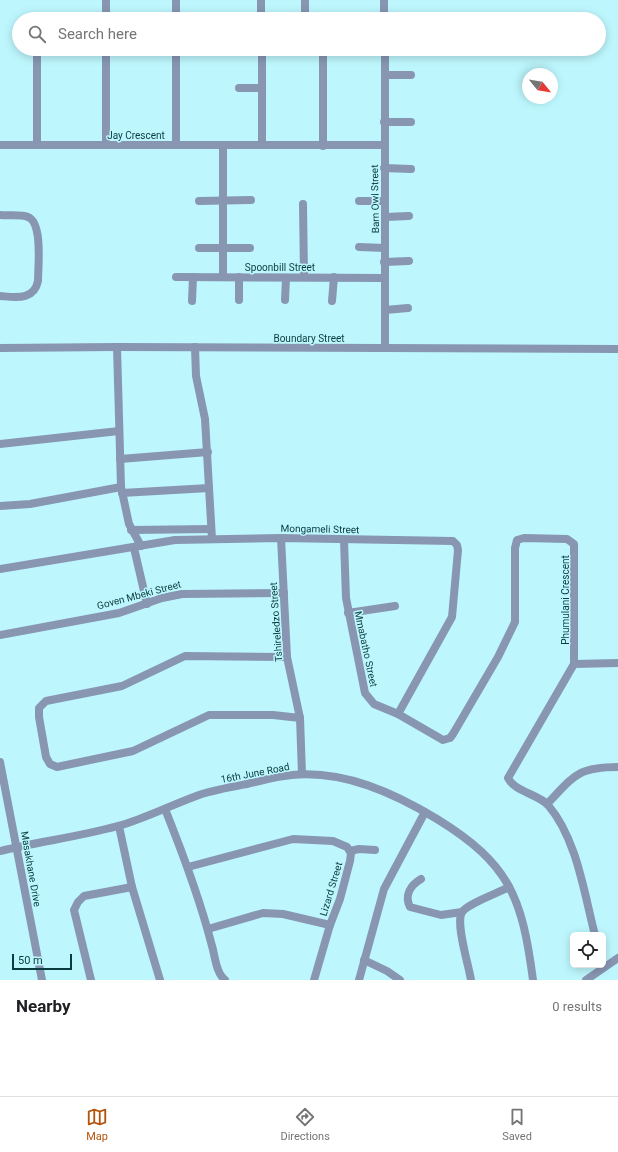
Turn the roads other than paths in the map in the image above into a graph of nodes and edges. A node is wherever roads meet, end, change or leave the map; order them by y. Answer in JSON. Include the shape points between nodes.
{"nodes":[{"id":1,"x":106,"y":0,"type":"edge"},
{"id":2,"x":176,"y":0,"type":"edge"},
{"id":3,"x":261,"y":0,"type":"edge"},
{"id":4,"x":384,"y":0,"type":"edge"},
{"id":5,"x":305,"y":1,"type":"dead end"},
{"id":6,"x":106,"y":12,"type":"edge"},
{"id":7,"x":176,"y":12,"type":"edge"},
{"id":8,"x":261,"y":12,"type":"edge"},
{"id":9,"x":305,"y":12,"type":"edge"},
{"id":10,"x":384,"y":12,"type":"edge"},
{"id":11,"x":37,"y":56,"type":"edge"},
{"id":12,"x":106,"y":56,"type":"edge"},
{"id":13,"x":176,"y":56,"type":"edge"},
{"id":14,"x":262,"y":56,"type":"edge"},
{"id":15,"x":323,"y":56,"type":"edge"},
{"id":16,"x":385,"y":56,"type":"edge"},
{"id":17,"x":385,"y":75,"type":"junction"},
{"id":18,"x":411,"y":75,"type":"dead end"},
{"id":19,"x":239,"y":88,"type":"dead end"},
{"id":20,"x":262,"y":88,"type":"junction"},
{"id":21,"x":384,"y":122,"type":"junction"},
{"id":22,"x":411,"y":122,"type":"dead end"},
{"id":23,"x":0,"y":145,"type":"edge"},
{"id":24,"x":37,"y":145,"type":"junction"},
{"id":25,"x":106,"y":145,"type":"junction"},
{"id":26,"x":223,"y":145,"type":"junction"},
{"id":27,"x":262,"y":145,"type":"junction"},
{"id":28,"x":384,"y":145,"type":"junction"},
{"id":29,"x":176,"y":146,"type":"junction"},
{"id":30,"x":323,"y":146,"type":"junction"},
{"id":31,"x":384,"y":168,"type":"junction"},
{"id":32,"x":410,"y":169,"type":"dead end"},
{"id":33,"x":250,"y":200,"type":"dead end"},
{"id":34,"x":199,"y":201,"type":"dead end"},
{"id":35,"x":223,"y":201,"type":"junction"},
{"id":36,"x":359,"y":201,"type":"dead end"},
{"id":37,"x":384,"y":201,"type":"junction"},
{"id":38,"x":303,"y":204,"type":"dead end"},
{"id":39,"x":0,"y":216,"type":"edge"},
{"id":40,"x":410,"y":216,"type":"dead end"},
{"id":41,"x":385,"y":217,"type":"junction"},
{"id":42,"x":359,"y":247,"type":"dead end"},
{"id":43,"x":200,"y":248,"type":"dead end"},
{"id":44,"x":223,"y":248,"type":"junction"},
{"id":45,"x":250,"y":248,"type":"dead end"},
{"id":46,"x":385,"y":248,"type":"junction"},
{"id":47,"x":409,"y":261,"type":"dead end"},
{"id":48,"x":384,"y":262,"type":"junction"},
{"id":49,"x":176,"y":277,"type":"dead end"},
{"id":50,"x":193,"y":277,"type":"junction"},
{"id":51,"x":223,"y":277,"type":"junction"},
{"id":52,"x":239,"y":277,"type":"junction"},
{"id":53,"x":304,"y":277,"type":"junction"},
{"id":54,"x":334,"y":277,"type":"junction"},
{"id":55,"x":286,"y":278,"type":"junction"},
{"id":56,"x":384,"y":278,"type":"junction"},
{"id":57,"x":0,"y":296,"type":"edge"},
{"id":58,"x":239,"y":300,"type":"dead end"},
{"id":59,"x":285,"y":300,"type":"dead end"},
{"id":60,"x":192,"y":301,"type":"dead end"},
{"id":61,"x":332,"y":301,"type":"dead end"},
{"id":62,"x":408,"y":308,"type":"dead end"},
{"id":63,"x":385,"y":310,"type":"junction"},
{"id":64,"x":117,"y":347,"type":"junction"},
{"id":65,"x":195,"y":347,"type":"junction"},
{"id":66,"x":0,"y":348,"type":"edge"},
{"id":67,"x":385,"y":348,"type":"junction"},
{"id":68,"x":618,"y":349,"type":"edge"},
{"id":69,"x":119,"y":431,"type":"junction"},
{"id":70,"x":0,"y":444,"type":"edge"},
{"id":71,"x":208,"y":452,"type":"junction"},
{"id":72,"x":120,"y":459,"type":"junction"},
{"id":73,"x":209,"y":488,"type":"junction"},
{"id":74,"x":122,"y":490,"type":"junction"},
{"id":75,"x":0,"y":506,"type":"edge"},
{"id":76,"x":131,"y":530,"type":"junction"},
{"id":77,"x":211,"y":530,"type":"junction"},
{"id":78,"x":281,"y":538,"type":"junction"},
{"id":79,"x":212,"y":539,"type":"junction"},
{"id":80,"x":344,"y":540,"type":"junction"},
{"id":81,"x":138,"y":547,"type":"junction"},
{"id":82,"x":0,"y":570,"type":"edge"},
{"id":83,"x":284,"y":593,"type":"junction"},
{"id":84,"x":148,"y":604,"type":"junction"},
{"id":85,"x":395,"y":606,"type":"dead end"},
{"id":86,"x":348,"y":613,"type":"junction"},
{"id":87,"x":0,"y":634,"type":"edge"},
{"id":88,"x":287,"y":657,"type":"junction"},
{"id":89,"x":618,"y":663,"type":"edge"},
{"id":90,"x":574,"y":664,"type":"junction"},
{"id":91,"x":398,"y":714,"type":"junction"},
{"id":92,"x":300,"y":718,"type":"junction"},
{"id":93,"x":444,"y":740,"type":"joint"},
{"id":94,"x":0,"y":762,"type":"edge"},
{"id":95,"x":618,"y":767,"type":"edge"},
{"id":96,"x":302,"y":774,"type":"junction"},
{"id":97,"x":547,"y":804,"type":"junction"},
{"id":98,"x":165,"y":809,"type":"junction"},
{"id":99,"x":425,"y":812,"type":"junction"},
{"id":100,"x":119,"y":826,"type":"junction"},
{"id":101,"x":17,"y":847,"type":"junction"},
{"id":102,"x":375,"y":850,"type":"dead end"},
{"id":103,"x":0,"y":851,"type":"edge"},
{"id":104,"x":350,"y":851,"type":"junction"},
{"id":105,"x":188,"y":867,"type":"junction"},
{"id":106,"x":421,"y":879,"type":"dead end"},
{"id":107,"x":132,"y":887,"type":"junction"},
{"id":108,"x":509,"y":887,"type":"junction"},
{"id":109,"x":462,"y":912,"type":"junction"},
{"id":110,"x":330,"y":926,"type":"junction"},
{"id":111,"x":208,"y":929,"type":"junction"},
{"id":112,"x":594,"y":932,"type":"edge"},
{"id":113,"x":618,"y":958,"type":"edge"},
{"id":114,"x":364,"y":960,"type":"junction"},
{"id":115,"x":606,"y":964,"type":"edge"},
{"id":116,"x":600,"y":968,"type":"edge"},
{"id":117,"x":42,"y":980,"type":"edge"},
{"id":118,"x":91,"y":980,"type":"edge"},
{"id":119,"x":160,"y":980,"type":"edge"},
{"id":120,"x":225,"y":980,"type":"edge"},
{"id":121,"x":314,"y":980,"type":"edge"},
{"id":122,"x":359,"y":980,"type":"edge"},
{"id":123,"x":400,"y":980,"type":"edge"},
{"id":124,"x":471,"y":980,"type":"edge"},
{"id":125,"x":533,"y":980,"type":"edge"},
{"id":126,"x":586,"y":980,"type":"edge"}],
"edges":[{"from":1,"to":6,"type":"street"},
{"from":2,"to":7,"type":"street"},
{"from":3,"to":8,"type":"street"},
{"from":4,"to":10,"type":"street"},
{"from":5,"to":9,"type":"street"},
{"from":11,"to":24,"type":"street"},
{"from":12,"to":25,"type":"street"},
{"from":13,"to":29,"type":"street","name":"Jay Crescent"},
{"from":14,"to":20,"type":"street"},
{"from":15,"to":30,"type":"street"},
{"from":16,"to":17,"type":"street","name":"Barn Owl Street"},
{"from":17,"to":18,"type":"street"},
{"from":17,"to":21,"type":"street","name":"Barn Owl Street"},
{"from":19,"to":20,"type":"street"},
{"from":20,"to":27,"type":"street"},
{"from":21,"to":22,"type":"street"},
{"from":21,"to":28,"type":"street","name":"Barn Owl Street"},
{"from":23,"to":24,"type":"street","name":"Jay Crescent"},
{"from":24,"to":25,"type":"street","name":"Jay Crescent"},
{"from":25,"to":29,"type":"street","name":"Jay Crescent"},
{"from":26,"to":27,"type":"street"},
{"from":26,"to":29,"type":"street"},
{"from":26,"to":35,"type":"street"},
{"from":27,"to":30,"type":"street"},
{"from":28,"to":30,"type":"street"},
{"from":28,"to":31,"type":"street","name":"Barn Owl Street"},
{"from":31,"to":32,"type":"street"},
{"from":31,"to":37,"type":"street","name":"Barn Owl Street"},
{"from":33,"to":35,"type":"street"},
{"from":34,"to":35,"type":"street"},
{"from":35,"to":44,"type":"street"},
{"from":36,"to":37,"type":"street"},
{"from":37,"to":41,"type":"street","name":"Barn Owl Street"},
{"from":38,"to":53,"type":"street"},
{"from":39,"to":57,"type":"street","via":[[22,216],[34,222],[38,233],[38,281],[36,288],[29,295]]},
{"from":40,"to":41,"type":"street"},
{"from":41,"to":46,"type":"street","name":"Barn Owl Street"},
{"from":42,"to":46,"type":"street"},
{"from":43,"to":44,"type":"street"},
{"from":44,"to":45,"type":"street"},
{"from":44,"to":51,"type":"street"},
{"from":46,"to":48,"type":"street","name":"Barn Owl Street"},
{"from":47,"to":48,"type":"street"},
{"from":48,"to":56,"type":"street","name":"Barn Owl Street"},
{"from":49,"to":50,"type":"street","name":"Spoonbill Street"},
{"from":50,"to":51,"type":"street","name":"Spoonbill Street"},
{"from":50,"to":60,"type":"street"},
{"from":51,"to":52,"type":"street","name":"Spoonbill Street"},
{"from":52,"to":55,"type":"street","name":"Spoonbill Street"},
{"from":52,"to":58,"type":"street"},
{"from":53,"to":54,"type":"street","name":"Spoonbill Street"},
{"from":53,"to":55,"type":"street","name":"Spoonbill Street"},
{"from":54,"to":56,"type":"street","name":"Spoonbill Street"},
{"from":54,"to":61,"type":"street"},
{"from":55,"to":59,"type":"street"},
{"from":56,"to":63,"type":"street","name":"Barn Owl Street"},
{"from":62,"to":63,"type":"street"},
{"from":63,"to":67,"type":"street","name":"Barn Owl Street"},
{"from":64,"to":65,"type":"street","name":"Boundary Street"},
{"from":64,"to":66,"type":"street","name":"Boundary Street"},
{"from":64,"to":69,"type":"street"},
{"from":65,"to":67,"type":"street","name":"Boundary Street"},
{"from":65,"to":71,"type":"street","via":[[196,376],[205,419]]},
{"from":67,"to":68,"type":"street","name":"Boundary Street"},
{"from":69,"to":70,"type":"street"},
{"from":69,"to":72,"type":"street"},
{"from":71,"to":72,"type":"street"},
{"from":71,"to":73,"type":"street"},
{"from":72,"to":74,"type":"street"},
{"from":73,"to":74,"type":"street"},
{"from":73,"to":77,"type":"street"},
{"from":74,"to":75,"type":"street"},
{"from":74,"to":76,"type":"street"},
{"from":76,"to":77,"type":"street"},
{"from":76,"to":81,"type":"street"},
{"from":77,"to":79,"type":"street"},
{"from":78,"to":79,"type":"street","name":"Mongameli Street"},
{"from":78,"to":80,"type":"street","name":"Mongameli Street"},
{"from":78,"to":83,"type":"street","name":"Tshireledzo Street"},
{"from":79,"to":81,"type":"street","name":"Mongameli Street","via":[[175,540]]},
{"from":80,"to":86,"type":"street","name":"Mmabatho Street"},
{"from":80,"to":91,"type":"street","name":"Mongameli Street","via":[[450,541],[455,542],[457,547],[452,617]]},
{"from":81,"to":82,"type":"street","name":"Mongameli Street"},
{"from":81,"to":84,"type":"street"},
{"from":83,"to":84,"type":"street","name":"Goven Mbeki Street","via":[[188,593],[162,598]]},
{"from":83,"to":88,"type":"street","name":"Tshireledzo Street"},
{"from":84,"to":87,"type":"street","name":"Goven Mbeki Street","via":[[119,613]]},
{"from":85,"to":86,"type":"street"},
{"from":86,"to":91,"type":"street","name":"Mmabatho Street","via":[[365,693],[370,702]]},
{"from":88,"to":92,"type":"street","name":"Tshireledzo Street"},
{"from":88,"to":92,"type":"street","via":[[185,656],[122,686],[46,701],[41,704],[39,712],[46,757],[50,764],[57,767],[127,752],[209,715],[273,715]]},
{"from":89,"to":90,"type":"street"},
{"from":90,"to":93,"type":"street","name":"Phumulani Crescent","via":[[574,544],[567,539],[520,538],[515,548],[515,624],[453,734]]},
{"from":90,"to":97,"type":"street","via":[[508,776],[511,782]]},
{"from":91,"to":93,"type":"street","name":"Mmabatho Street"},
{"from":92,"to":96,"type":"street","name":"Tshireledzo Street"},
{"from":94,"to":101,"type":"street","name":"Masakhane Drive"},
{"from":95,"to":97,"type":"street","via":[[593,768],[581,772]]},
{"from":96,"to":98,"type":"street","name":"16th June Road","via":[[200,794]]},
{"from":96,"to":99,"type":"street","name":"16th June Road","via":[[320,775],[370,786]]},
{"from":97,"to":112,"type":"street","via":[[562,827],[576,860]]},
{"from":98,"to":100,"type":"street","name":"16th June Road"},
{"from":98,"to":105,"type":"street"},
{"from":99,"to":108,"type":"street","name":"16th June Road","via":[[484,853],[499,870]]},
{"from":99,"to":114,"type":"street","via":[[384,889]]},
{"from":100,"to":101,"type":"street","name":"16th June Road"},
{"from":100,"to":107,"type":"street"},
{"from":101,"to":103,"type":"street","name":"16th June Road"},
{"from":101,"to":117,"type":"street","name":"Masakhane Drive"},
{"from":102,"to":104,"type":"street"},
{"from":104,"to":105,"type":"street","name":"Lizard Street","via":[[337,842],[293,839]]},
{"from":104,"to":110,"type":"street","name":"Lizard Street","via":[[351,858]]},
{"from":105,"to":111,"type":"street"},
{"from":106,"to":109,"type":"street","via":[[412,884],[409,890],[407,902],[410,907],[441,915]]},
{"from":107,"to":118,"type":"street","via":[[84,896],[74,910]]},
{"from":107,"to":119,"type":"street"},
{"from":108,"to":109,"type":"street"},
{"from":108,"to":125,"type":"street","name":"16th June Road","via":[[522,920]]},
{"from":109,"to":124,"type":"street","via":[[460,921]]},
{"from":110,"to":111,"type":"street","via":[[282,914],[263,914]]},
{"from":110,"to":121,"type":"street","name":"Lizard Street"},
{"from":111,"to":120,"type":"street","via":[[220,974]]},
{"from":113,"to":115,"type":"street"},
{"from":114,"to":122,"type":"street"},
{"from":114,"to":123,"type":"street"},
{"from":116,"to":126,"type":"street"}]}
